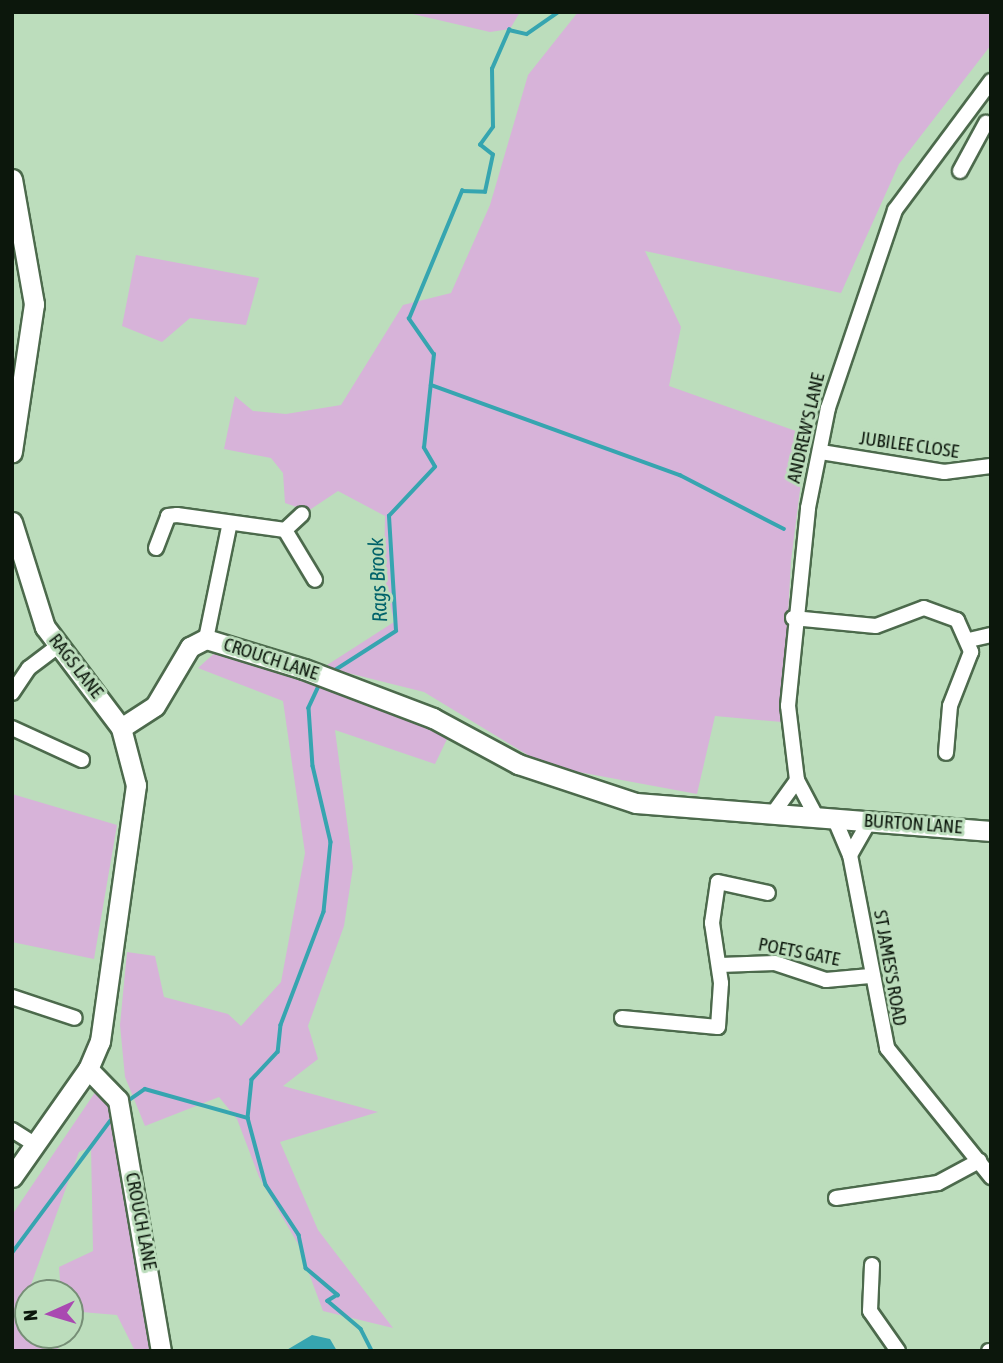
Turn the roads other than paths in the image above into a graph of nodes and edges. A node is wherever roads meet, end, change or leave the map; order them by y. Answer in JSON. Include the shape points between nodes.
{"nodes":[{"id":1,"x":991,"y":81,"type":"edge"},
{"id":2,"x":967,"y":111,"type":"junction"},
{"id":3,"x":988,"y":124,"type":"edge"},
{"id":4,"x":960,"y":171,"type":"dead end"},
{"id":5,"x":12,"y":179,"type":"edge"},
{"id":6,"x":12,"y":452,"type":"edge"},
{"id":7,"x":821,"y":452,"type":"junction"},
{"id":8,"x":991,"y":466,"type":"edge"},
{"id":9,"x":302,"y":514,"type":"dead end"},
{"id":10,"x":12,"y":522,"type":"edge"},
{"id":11,"x":229,"y":527,"type":"junction"},
{"id":12,"x":285,"y":530,"type":"junction"},
{"id":13,"x":156,"y":548,"type":"dead end"},
{"id":14,"x":315,"y":580,"type":"dead end"},
{"id":15,"x":793,"y":618,"type":"junction"},
{"id":16,"x":991,"y":635,"type":"edge"},
{"id":17,"x":206,"y":639,"type":"junction"},
{"id":18,"x":969,"y":640,"type":"junction"},
{"id":19,"x":57,"y":648,"type":"junction"},
{"id":20,"x":12,"y":693,"type":"edge"},
{"id":21,"x":12,"y":728,"type":"edge"},
{"id":22,"x":121,"y":728,"type":"junction"},
{"id":23,"x":946,"y":753,"type":"dead end"},
{"id":24,"x":82,"y":760,"type":"dead end"},
{"id":25,"x":797,"y":780,"type":"junction"},
{"id":26,"x":774,"y":812,"type":"junction"},
{"id":27,"x":826,"y":819,"type":"junction"},
{"id":28,"x":870,"y":820,"type":"junction"},
{"id":29,"x":991,"y":831,"type":"edge"},
{"id":30,"x":850,"y":855,"type":"junction"},
{"id":31,"x":768,"y":893,"type":"dead end"},
{"id":32,"x":720,"y":965,"type":"junction"},
{"id":33,"x":870,"y":976,"type":"junction"},
{"id":34,"x":12,"y":997,"type":"edge"},
{"id":35,"x":75,"y":1018,"type":"dead end"},
{"id":36,"x":622,"y":1018,"type":"dead end"},
{"id":37,"x":88,"y":1069,"type":"junction"},
{"id":38,"x":12,"y":1130,"type":"edge"},
{"id":39,"x":36,"y":1145,"type":"junction"},
{"id":40,"x":979,"y":1161,"type":"junction"},
{"id":41,"x":12,"y":1177,"type":"edge"},
{"id":42,"x":991,"y":1177,"type":"edge"},
{"id":43,"x":836,"y":1198,"type":"dead end"},
{"id":44,"x":872,"y":1265,"type":"dead end"},
{"id":45,"x":881,"y":1346,"type":"edge"},
{"id":46,"x":161,"y":1351,"type":"edge"},
{"id":47,"x":898,"y":1351,"type":"edge"}],
"edges":[{"from":1,"to":2,"type":"street","name":"ANDREW'S LANE"},
{"from":2,"to":3,"type":"street"},
{"from":2,"to":7,"type":"street","name":"ANDREW'S LANE","via":[[895,210],[847,345]]},
{"from":3,"to":4,"type":"street"},
{"from":5,"to":6,"type":"street","via":[[34,304]]},
{"from":7,"to":8,"type":"street","name":"JUBILEE CLOSE","via":[[944,472]]},
{"from":7,"to":15,"type":"street","name":"ANDREW'S LANE"},
{"from":9,"to":12,"type":"street"},
{"from":10,"to":19,"type":"street","name":"RAGS LANE","via":[[27,582]]},
{"from":11,"to":12,"type":"street"},
{"from":11,"to":13,"type":"street","via":[[168,516]]},
{"from":11,"to":17,"type":"street"},
{"from":12,"to":14,"type":"street"},
{"from":15,"to":18,"type":"street","via":[[876,625],[913,610],[936,610],[957,620]]},
{"from":15,"to":25,"type":"street","name":"ANDREW'S LANE","via":[[788,717]]},
{"from":16,"to":18,"type":"street"},
{"from":17,"to":22,"type":"street","name":"CROUCH LANE","via":[[190,647],[155,706]]},
{"from":17,"to":26,"type":"street","name":"CROUCH LANE","via":[[304,669],[433,718],[518,764],[598,792],[636,803]]},
{"from":18,"to":23,"type":"street","via":[[967,670],[950,706]]},
{"from":19,"to":20,"type":"street","via":[[29,668]]},
{"from":19,"to":22,"type":"street","name":"RAGS LANE"},
{"from":21,"to":24,"type":"street"},
{"from":22,"to":37,"type":"street","via":[[134,768],[136,806],[108,1010]]},
{"from":25,"to":26,"type":"street"},
{"from":25,"to":27,"type":"street","name":"ANDREW'S LANE"},
{"from":26,"to":27,"type":"street","name":"CROUCH LANE"},
{"from":27,"to":28,"type":"street","name":"BURTON LANE"},
{"from":27,"to":30,"type":"street","name":"ST JAMES'S ROAD"},
{"from":28,"to":29,"type":"street","name":"BURTON LANE"},
{"from":28,"to":30,"type":"street"},
{"from":30,"to":33,"type":"street","name":"ST JAMES'S ROAD"},
{"from":31,"to":32,"type":"street","via":[[718,882],[712,937]]},
{"from":32,"to":33,"type":"street","name":"POETS GATE","via":[[775,963],[826,980]]},
{"from":32,"to":36,"type":"street","via":[[718,1027]]},
{"from":33,"to":40,"type":"street","name":"ST JAMES'S ROAD","via":[[887,1048]]},
{"from":34,"to":35,"type":"street"},
{"from":37,"to":39,"type":"street"},
{"from":37,"to":46,"type":"street","name":"CROUCH LANE","via":[[118,1100]]},
{"from":38,"to":39,"type":"street"},
{"from":39,"to":41,"type":"street"},
{"from":40,"to":42,"type":"street","name":"ST JAMES'S ROAD"},
{"from":40,"to":43,"type":"street","via":[[938,1183]]},
{"from":44,"to":45,"type":"street","via":[[870,1311]]},
{"from":45,"to":47,"type":"street"}]}
